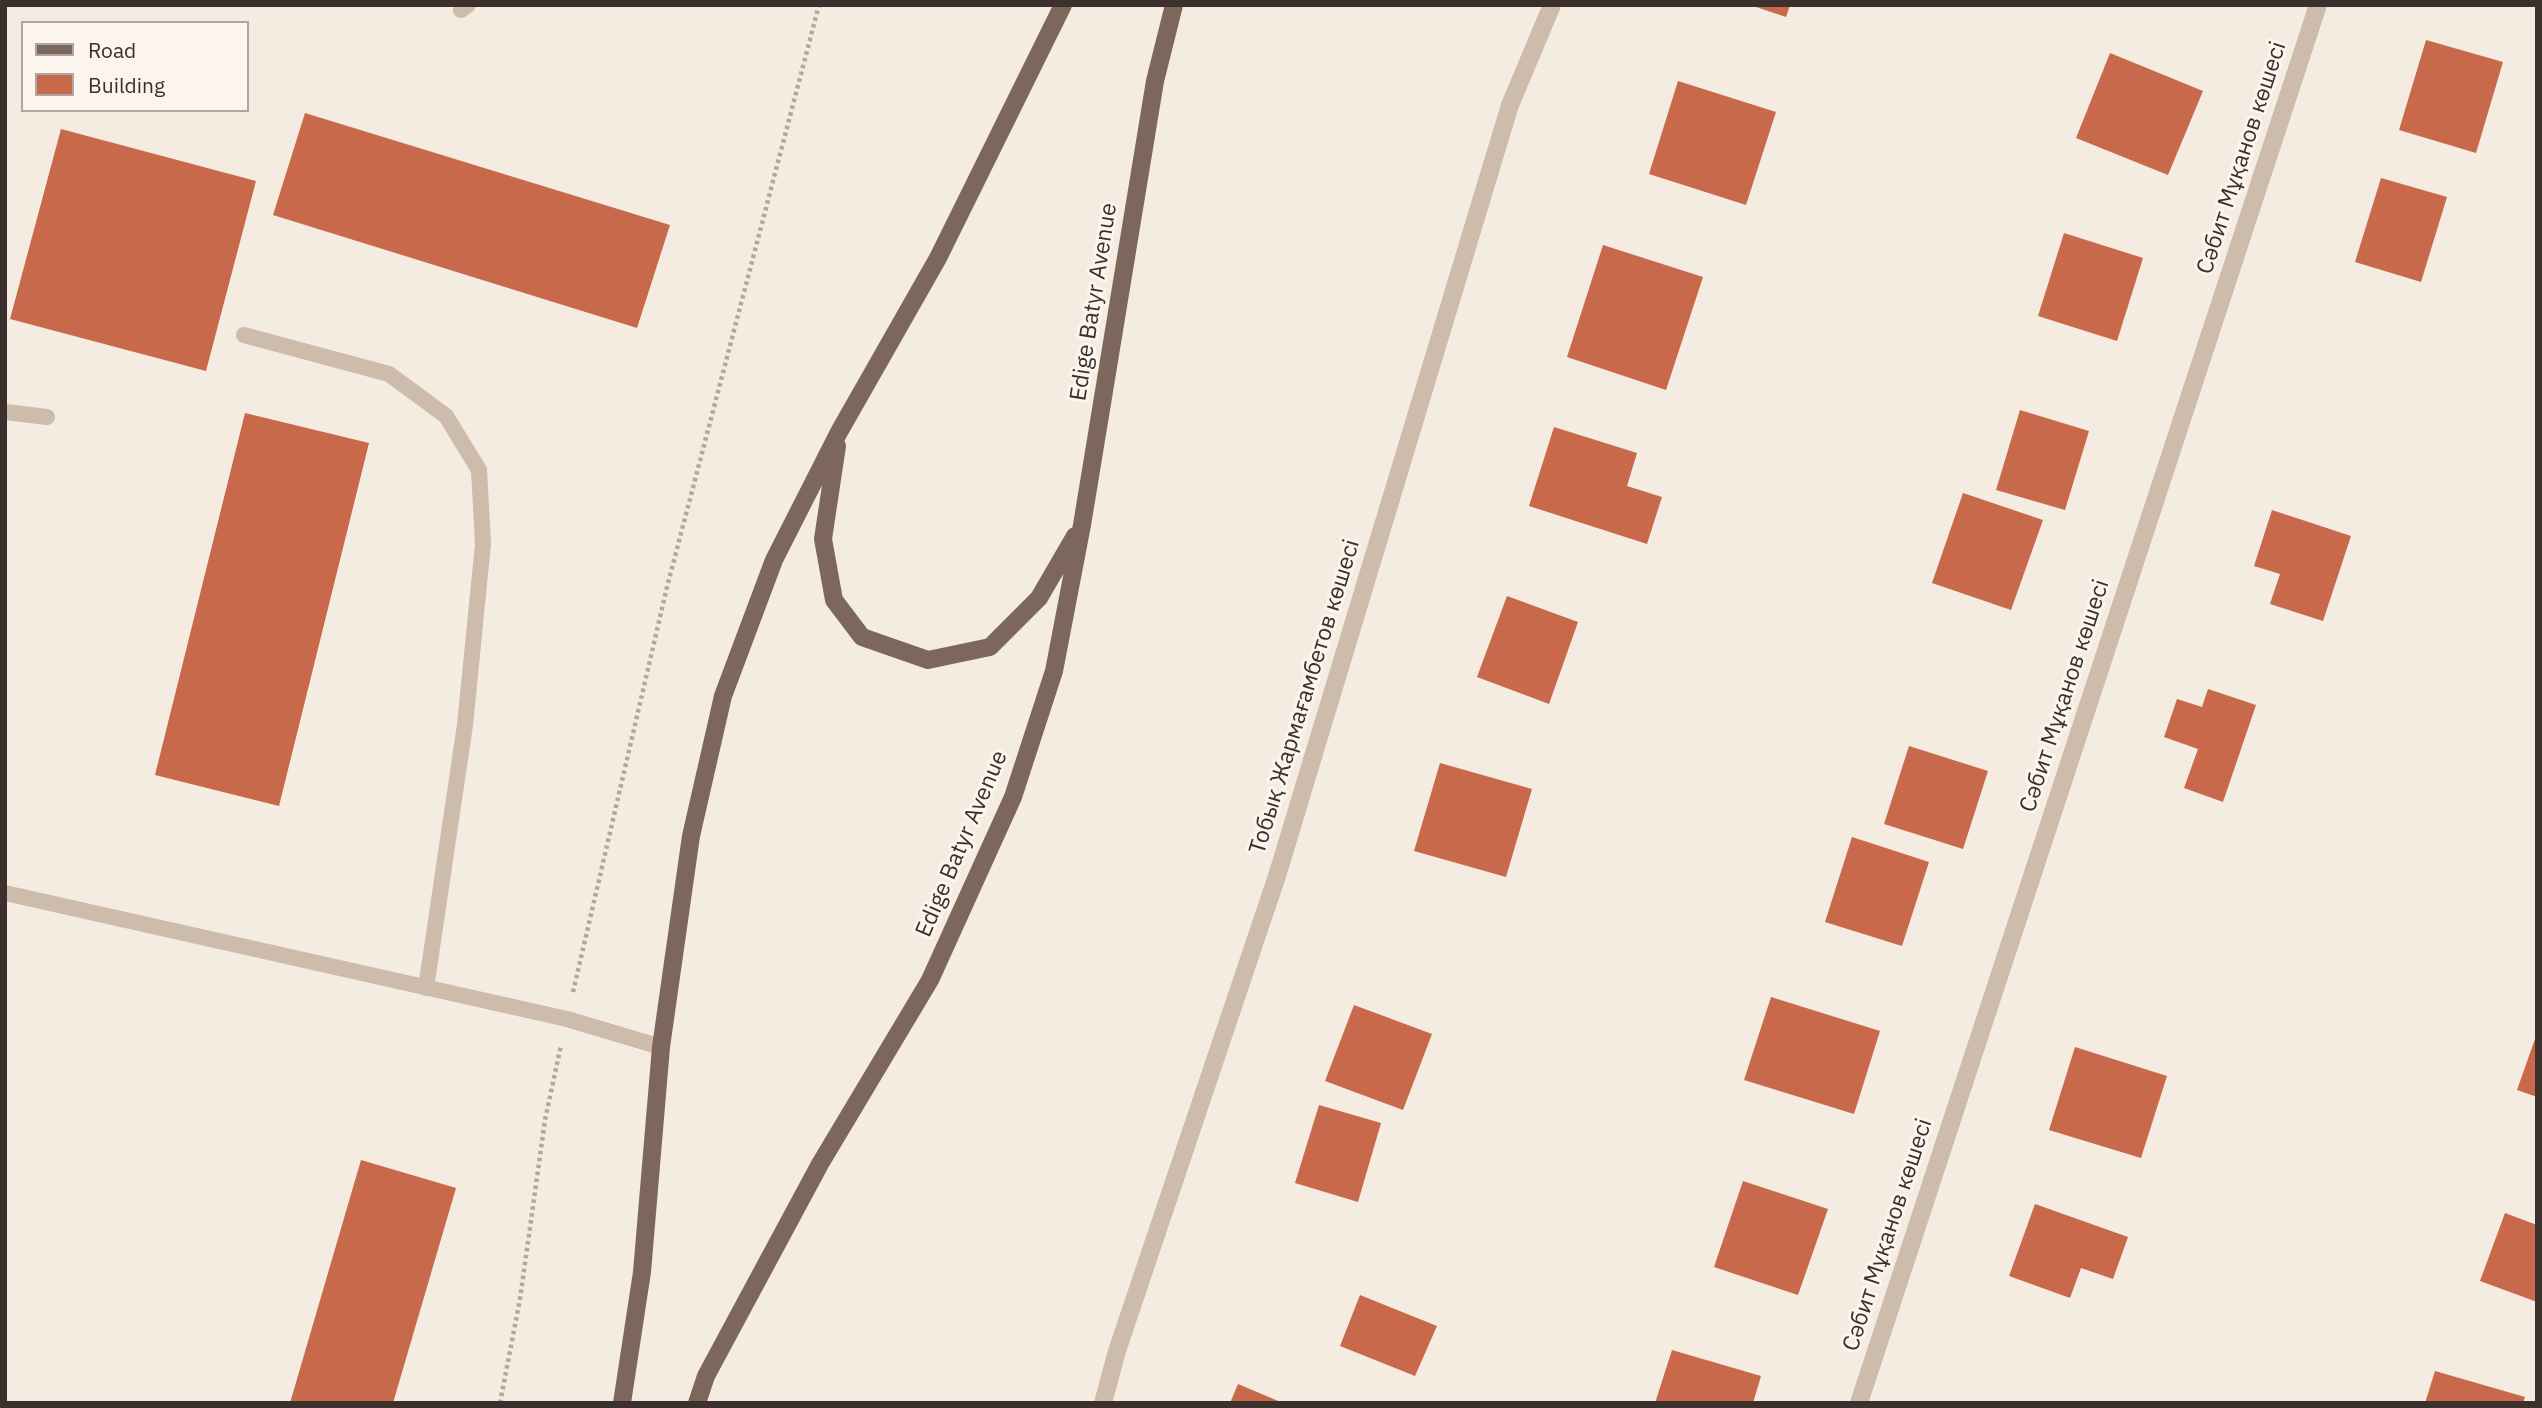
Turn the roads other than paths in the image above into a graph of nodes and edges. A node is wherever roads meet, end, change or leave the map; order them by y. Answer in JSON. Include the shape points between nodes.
{"nodes":[{"id":1,"x":1063,"y":5,"type":"edge"},
{"id":2,"x":1174,"y":5,"type":"edge"},
{"id":3,"x":1552,"y":5,"type":"edge"},
{"id":4,"x":2318,"y":5,"type":"edge"},
{"id":5,"x":244,"y":335,"type":"dead end"},
{"id":6,"x":5,"y":412,"type":"edge"},
{"id":7,"x":47,"y":417,"type":"dead end"},
{"id":8,"x":839,"y":432,"type":"junction"},
{"id":9,"x":1082,"y":525,"type":"junction"},
{"id":10,"x":5,"y":893,"type":"edge"},
{"id":11,"x":426,"y":988,"type":"junction"},
{"id":12,"x":661,"y":1047,"type":"junction"},
{"id":13,"x":622,"y":1403,"type":"edge"},
{"id":14,"x":697,"y":1403,"type":"edge"},
{"id":15,"x":1103,"y":1403,"type":"edge"},
{"id":16,"x":1859,"y":1403,"type":"edge"}],
"edges":[{"from":1,"to":8,"type":"main road","via":[[938,258]]},
{"from":2,"to":9,"type":"main road","name":"Edige Batyr Avenue","via":[[1155,81]]},
{"from":3,"to":15,"type":"street","name":"Тобық Жармағамбетов көшесі","via":[[1510,105],[1277,876]]},
{"from":4,"to":16,"type":"street","name":"Сәбит Мұқанов көшесі"},
{"from":5,"to":11,"type":"lane","via":[[389,374],[446,416],[479,470],[482,544],[465,725]]},
{"from":6,"to":7,"type":"lane"},
{"from":8,"to":9,"type":"main road","via":[[823,539],[834,600],[862,637],[928,660],[990,647],[1039,598]]},
{"from":8,"to":12,"type":"main road","via":[[774,560],[723,695],[691,835]]},
{"from":9,"to":14,"type":"main road","name":"Edige Batyr Avenue","via":[[1055,671],[1013,797],[930,980],[820,1164],[706,1377]]},
{"from":10,"to":11,"type":"lane"},
{"from":11,"to":12,"type":"lane","via":[[567,1019]]},
{"from":12,"to":13,"type":"main road","via":[[642,1272]]}]}
